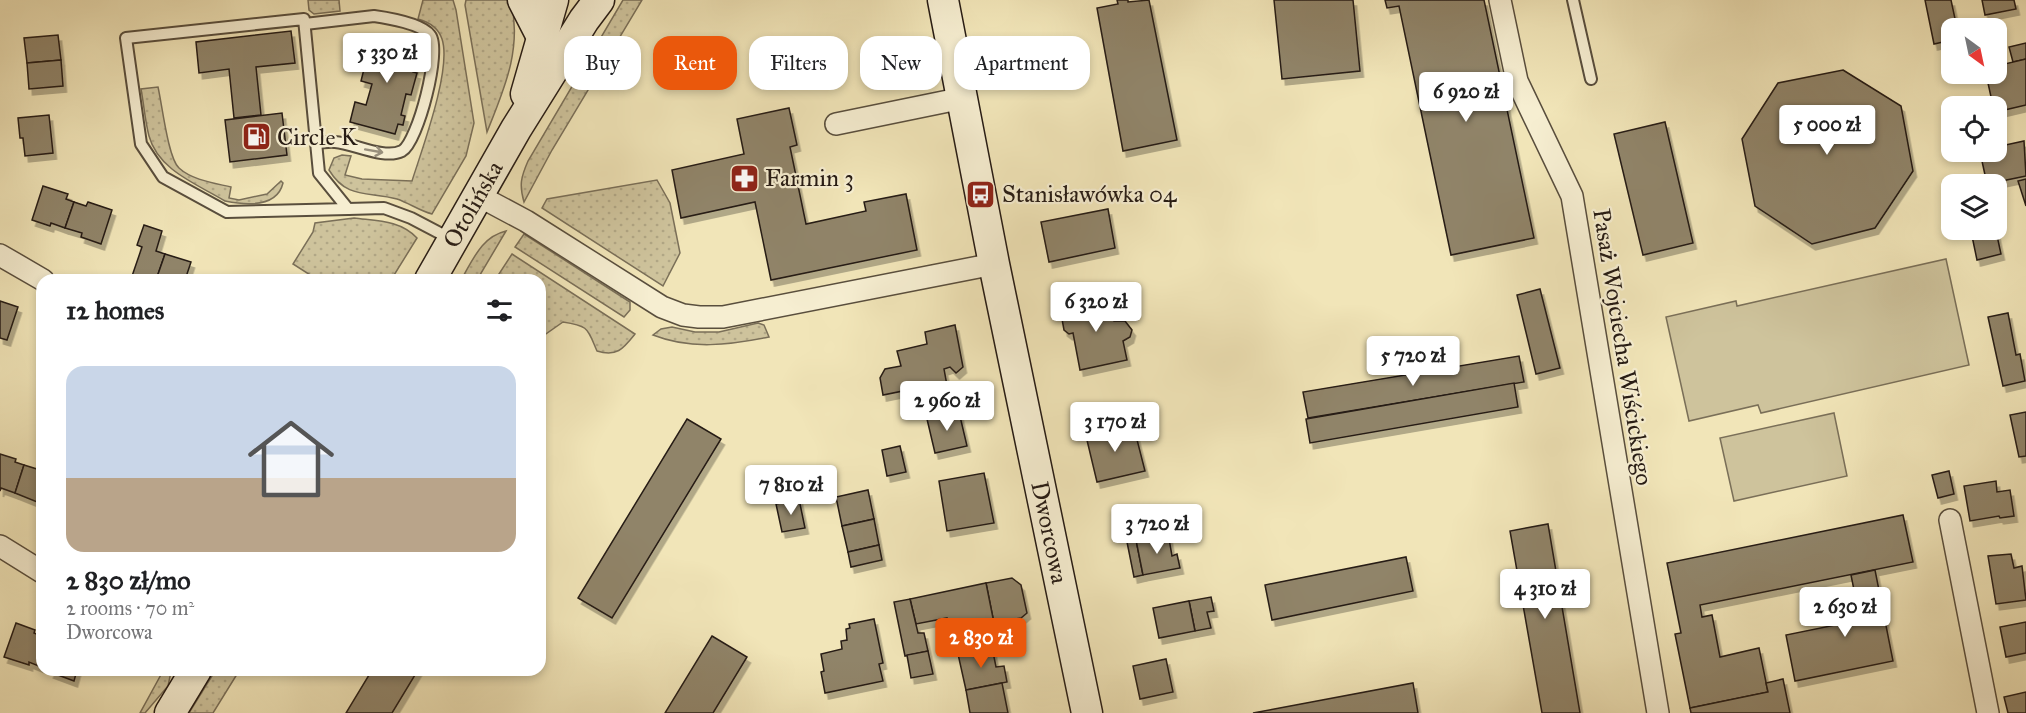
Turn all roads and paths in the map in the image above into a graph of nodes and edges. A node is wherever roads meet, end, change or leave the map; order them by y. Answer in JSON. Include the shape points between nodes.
{"nodes":[{"id":1,"x":523,"y":0,"type":"edge"},
{"id":2,"x":553,"y":0,"type":"edge"},
{"id":3,"x":943,"y":0,"type":"edge"},
{"id":4,"x":1500,"y":0,"type":"edge"},
{"id":5,"x":1573,"y":0,"type":"edge"},
{"id":6,"x":591,"y":7,"type":"edge"},
{"id":7,"x":304,"y":24,"type":"junction"},
{"id":8,"x":542,"y":37,"type":"junction"},
{"id":9,"x":1590,"y":80,"type":"dead end"},
{"id":10,"x":963,"y":98,"type":"junction"},
{"id":11,"x":836,"y":124,"type":"dead end"},
{"id":12,"x":516,"y":129,"type":"junction"},
{"id":13,"x":316,"y":143,"type":"junction"},
{"id":14,"x":479,"y":196,"type":"junction"},
{"id":15,"x":348,"y":209,"type":"junction"},
{"id":16,"x":454,"y":241,"type":"junction"},
{"id":17,"x":0,"y":255,"type":"edge"},
{"id":18,"x":994,"y":264,"type":"junction"},
{"id":19,"x":434,"y":274,"type":"edge"},
{"id":20,"x":36,"y":276,"type":"edge"},
{"id":21,"x":1950,"y":520,"type":"dead end"},
{"id":22,"x":0,"y":546,"type":"edge"},
{"id":23,"x":36,"y":568,"type":"edge"},
{"id":24,"x":192,"y":676,"type":"edge"},
{"id":25,"x":170,"y":713,"type":"edge"},
{"id":26,"x":1087,"y":713,"type":"edge"},
{"id":27,"x":1658,"y":713,"type":"edge"},
{"id":28,"x":1988,"y":713,"type":"edge"}],
"edges":[{"from":1,"to":8,"type":"street"},
{"from":2,"to":8,"type":"street","name":"Otolińska"},
{"from":3,"to":10,"type":"street","name":"Dworcowa"},
{"from":4,"to":27,"type":"street","name":"Pasaż Wojciecha Wiścickiego","via":[[1517,81],[1572,196]]},
{"from":5,"to":9,"type":"lane"},
{"from":6,"to":12,"type":"street","name":"Otolińska"},
{"from":7,"to":13,"type":"lane"},
{"from":13,"to":7,"type":"lane","one_way":true,"via":[[335,142],[389,153],[404,150],[413,139],[432,69],[434,46],[424,30],[384,17]]},
{"from":7,"to":15,"type":"lane","via":[[304,19],[126,38],[141,144],[163,177],[227,212]]},
{"from":8,"to":12,"type":"street","name":"Otolińska"},
{"from":10,"to":11,"type":"street"},
{"from":10,"to":18,"type":"street","name":"Dworcowa"},
{"from":12,"to":14,"type":"street","name":"Otolińska"},
{"from":13,"to":15,"type":"lane","via":[[319,173]]},
{"from":14,"to":16,"type":"street","name":"Otolińska"},
{"from":14,"to":18,"type":"street","via":[[662,307],[683,315],[748,313]]},
{"from":15,"to":16,"type":"lane","via":[[384,208]]},
{"from":16,"to":19,"type":"street","name":"Otolińska"},
{"from":17,"to":20,"type":"street"},
{"from":18,"to":26,"type":"street","name":"Dworcowa"},
{"from":21,"to":28,"type":"street"},
{"from":22,"to":23,"type":"street"},
{"from":24,"to":25,"type":"street"}]}
